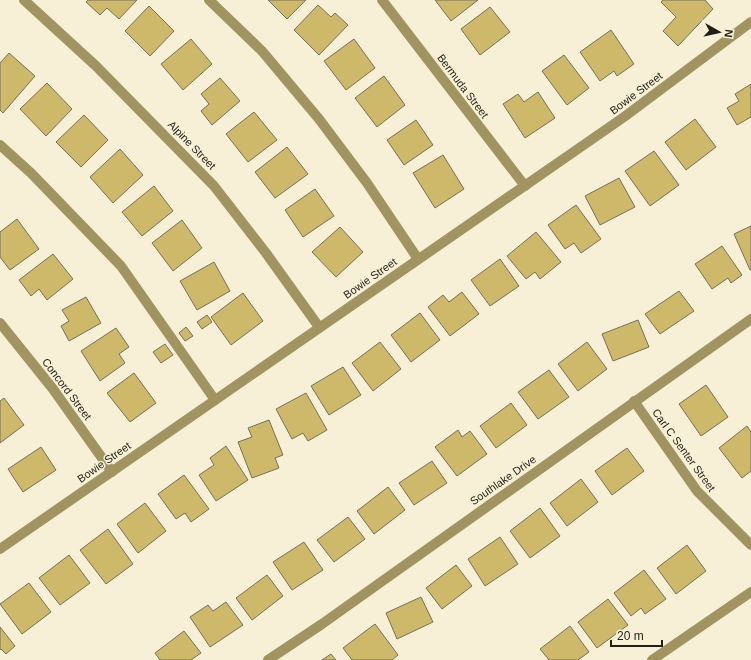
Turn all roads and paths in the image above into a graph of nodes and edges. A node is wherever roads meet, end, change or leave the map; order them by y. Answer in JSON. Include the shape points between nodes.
{"nodes":[{"id":1,"x":24,"y":0,"type":"edge"},
{"id":2,"x":210,"y":0,"type":"edge"},
{"id":3,"x":382,"y":0,"type":"edge"},
{"id":4,"x":751,"y":22,"type":"edge"},
{"id":5,"x":0,"y":145,"type":"edge"},
{"id":6,"x":525,"y":186,"type":"junction"},
{"id":7,"x":418,"y":259,"type":"junction"},
{"id":8,"x":751,"y":319,"type":"edge"},
{"id":9,"x":0,"y":323,"type":"edge"},
{"id":10,"x":319,"y":327,"type":"junction"},
{"id":11,"x":215,"y":400,"type":"junction"},
{"id":12,"x":634,"y":401,"type":"junction"},
{"id":13,"x":112,"y":472,"type":"junction"},
{"id":14,"x":751,"y":545,"type":"edge"},
{"id":15,"x":0,"y":549,"type":"edge"},
{"id":16,"x":751,"y":592,"type":"edge"},
{"id":17,"x":268,"y":660,"type":"edge"},
{"id":18,"x":652,"y":660,"type":"edge"}],
"edges":[{"from":1,"to":10,"type":"street","name":"Alpine Street","via":[[96,66],[214,186]]},
{"from":2,"to":7,"type":"street","via":[[262,51],[319,119],[368,183]]},
{"from":3,"to":6,"type":"street","name":"Bermuda Street"},
{"from":4,"to":6,"type":"street","name":"Bowie Street","via":[[624,117]]},
{"from":5,"to":11,"type":"street","via":[[59,201],[121,266]]},
{"from":6,"to":7,"type":"street","name":"Bowie Street"},
{"from":7,"to":10,"type":"street","name":"Bowie Street"},
{"from":8,"to":12,"type":"street","name":"Southlake Drive"},
{"from":9,"to":13,"type":"street","name":"Concord Street","via":[[53,389]]},
{"from":10,"to":11,"type":"street","name":"Bowie Street"},
{"from":11,"to":13,"type":"street","name":"Bowie Street"},
{"from":12,"to":14,"type":"street","name":"Carl C Senter Street","via":[[697,491]]},
{"from":12,"to":17,"type":"street","name":"Southlake Drive","via":[[328,620]]},
{"from":13,"to":15,"type":"street","name":"Bowie Street"},
{"from":16,"to":18,"type":"street"}]}
